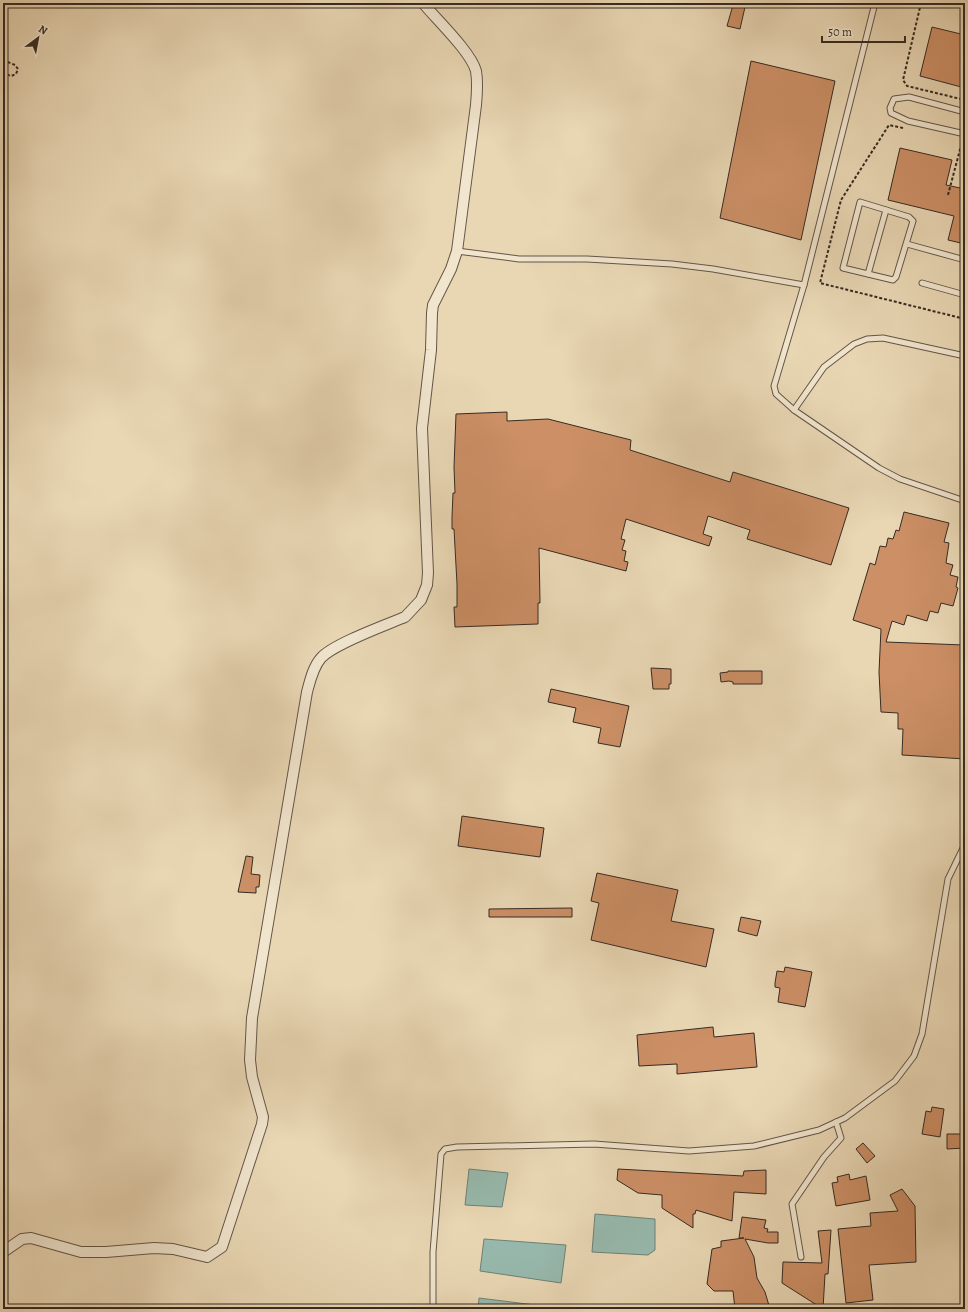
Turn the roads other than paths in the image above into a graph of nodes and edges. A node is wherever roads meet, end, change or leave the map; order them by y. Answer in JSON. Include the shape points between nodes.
{"nodes":[{"id":1,"x":423,"y":3,"type":"edge"},
{"id":2,"x":875,"y":3,"type":"edge"},
{"id":3,"x":965,"y":112,"type":"edge"},
{"id":4,"x":964,"y":134,"type":"edge"},
{"id":5,"x":886,"y":210,"type":"junction"},
{"id":6,"x":907,"y":244,"type":"junction"},
{"id":7,"x":457,"y":251,"type":"junction"},
{"id":8,"x":965,"y":260,"type":"edge"},
{"id":9,"x":868,"y":274,"type":"junction"},
{"id":10,"x":922,"y":284,"type":"dead end"},
{"id":11,"x":804,"y":285,"type":"junction"},
{"id":12,"x":965,"y":295,"type":"edge"},
{"id":13,"x":965,"y":356,"type":"edge"},
{"id":14,"x":794,"y":410,"type":"junction"},
{"id":15,"x":964,"y":501,"type":"edge"},
{"id":16,"x":965,"y":508,"type":"edge"},
{"id":17,"x":965,"y":844,"type":"edge"},
{"id":18,"x":836,"y":1122,"type":"junction"},
{"id":19,"x":3,"y":1252,"type":"edge"},
{"id":20,"x":802,"y":1257,"type":"dead end"},
{"id":21,"x":433,"y":1309,"type":"edge"}],
"edges":[{"from":1,"to":7,"type":"street","via":[[467,54],[476,71],[476,105]]},
{"from":2,"to":11,"type":"lane"},
{"from":3,"to":4,"type":"lane","via":[[908,97],[894,99],[890,108],[891,113],[908,122]]},
{"from":5,"to":6,"type":"lane","via":[[909,217],[913,221]]},
{"from":5,"to":9,"type":"lane"},
{"from":5,"to":9,"type":"lane","via":[[861,202],[858,204],[843,268]]},
{"from":6,"to":8,"type":"lane"},
{"from":6,"to":9,"type":"lane","via":[[894,279]]},
{"from":7,"to":11,"type":"lane","via":[[519,259],[587,259],[713,268]]},
{"from":7,"to":19,"type":"street","via":[[452,269],[433,305],[432,312],[431,350],[422,428],[427,515],[427,585],[421,600],[411,613],[328,651],[318,662],[312,675],[266,926],[252,1018],[251,1066],[263,1117],[262,1124],[222,1247],[207,1257],[173,1249],[154,1248],[81,1252],[31,1238],[22,1239]]},
{"from":10,"to":12,"type":"lane"},
{"from":11,"to":14,"type":"lane","via":[[774,386],[776,394]]},
{"from":13,"to":14,"type":"lane","via":[[883,338],[867,339],[854,344],[824,367]]},
{"from":14,"to":15,"type":"lane","via":[[879,468]]},
{"from":15,"to":16,"type":"lane"},
{"from":17,"to":18,"type":"lane","via":[[948,879],[927,1011],[914,1056],[895,1081]]},
{"from":18,"to":20,"type":"lane","via":[[840,1138],[792,1204]]},
{"from":18,"to":21,"type":"lane","via":[[818,1130],[754,1146],[688,1151],[594,1144],[445,1149],[441,1154],[433,1252]]}]}
